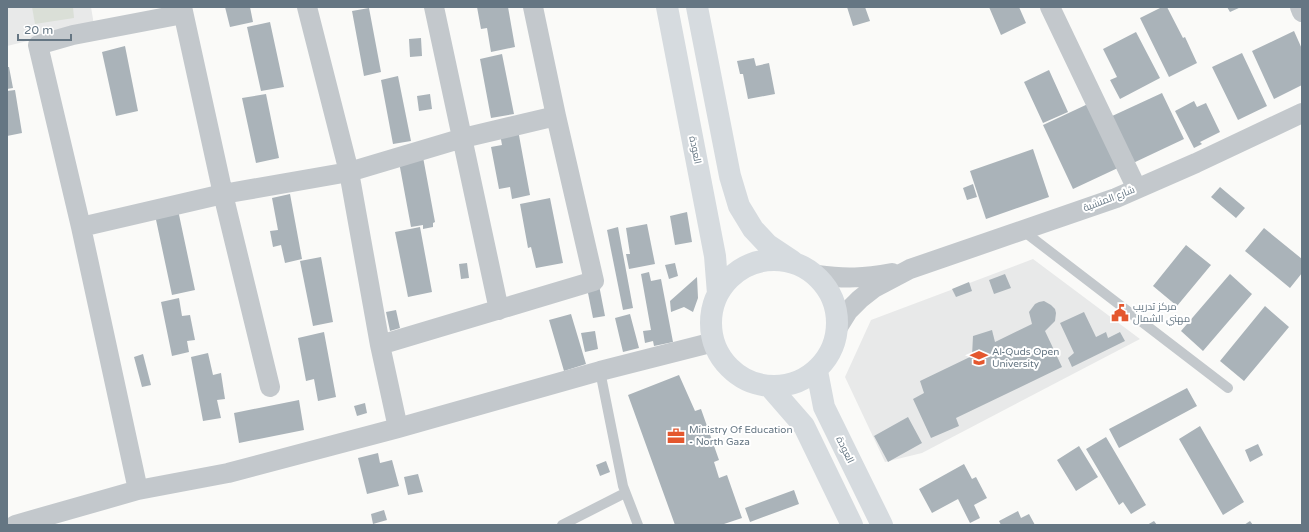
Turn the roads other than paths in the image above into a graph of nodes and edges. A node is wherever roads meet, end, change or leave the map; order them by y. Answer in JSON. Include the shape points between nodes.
{"nodes":[{"id":1,"x":307,"y":7,"type":"edge"},
{"id":2,"x":434,"y":7,"type":"edge"},
{"id":3,"x":533,"y":7,"type":"edge"},
{"id":4,"x":667,"y":7,"type":"edge"},
{"id":5,"x":697,"y":7,"type":"edge"},
{"id":6,"x":1050,"y":7,"type":"edge"},
{"id":7,"x":1300,"y":7,"type":"edge"},
{"id":8,"x":182,"y":10,"type":"edge"},
{"id":9,"x":1302,"y":12,"type":"edge"},
{"id":10,"x":1302,"y":113,"type":"edge"},
{"id":11,"x":556,"y":116,"type":"junction"},
{"id":12,"x":463,"y":138,"type":"junction"},
{"id":13,"x":349,"y":172,"type":"junction"},
{"id":14,"x":1137,"y":189,"type":"junction"},
{"id":15,"x":223,"y":194,"type":"junction"},
{"id":16,"x":81,"y":227,"type":"junction"},
{"id":17,"x":1022,"y":230,"type":"junction"},
{"id":18,"x":793,"y":262,"type":"junction"},
{"id":19,"x":910,"y":269,"type":"junction"},
{"id":20,"x":817,"y":275,"type":"junction"},
{"id":21,"x":718,"y":294,"type":"junction"},
{"id":22,"x":499,"y":310,"type":"junction"},
{"id":23,"x":838,"y":327,"type":"junction"},
{"id":24,"x":714,"y":342,"type":"junction"},
{"id":25,"x":380,"y":345,"type":"junction"},
{"id":26,"x":600,"y":371,"type":"junction"},
{"id":27,"x":816,"y":371,"type":"junction"},
{"id":28,"x":270,"y":386,"type":"dead end"},
{"id":29,"x":770,"y":387,"type":"junction"},
{"id":30,"x":1228,"y":388,"type":"dead end"},
{"id":31,"x":398,"y":428,"type":"junction"},
{"id":32,"x":138,"y":490,"type":"junction"},
{"id":33,"x":625,"y":493,"type":"junction"},
{"id":34,"x":15,"y":525,"type":"edge"},
{"id":35,"x":562,"y":525,"type":"edge"},
{"id":36,"x":638,"y":525,"type":"edge"},
{"id":37,"x":852,"y":525,"type":"edge"},
{"id":38,"x":882,"y":525,"type":"edge"}],
"edges":[{"from":1,"to":13,"type":"street"},
{"from":2,"to":12,"type":"street"},
{"from":3,"to":11,"type":"street"},
{"from":4,"to":21,"type":"main road","name":"العودة","via":[[715,256]]},
{"from":5,"to":18,"type":"main road","via":[[730,176],[739,206],[753,229],[768,245]]},
{"from":6,"to":14,"type":"street"},
{"from":7,"to":9,"type":"street"},
{"from":8,"to":15,"type":"street"},
{"from":8,"to":16,"type":"street","via":[[38,45]]},
{"from":10,"to":14,"type":"street","name":"شارع المنشية"},
{"from":11,"to":12,"type":"street"},
{"from":11,"to":22,"type":"street","via":[[594,281]]},
{"from":12,"to":13,"type":"street"},
{"from":12,"to":22,"type":"street"},
{"from":13,"to":15,"type":"street"},
{"from":13,"to":25,"type":"street"},
{"from":14,"to":17,"type":"street","name":"شارع المنشية"},
{"from":15,"to":16,"type":"street"},
{"from":15,"to":28,"type":"street"},
{"from":16,"to":32,"type":"street"},
{"from":17,"to":19,"type":"street","name":"شارع المنشية"},
{"from":17,"to":30,"type":"lane"},
{"from":18,"to":20,"type":"main road"},
{"from":18,"to":21,"type":"main road","via":[[780,259],[753,263],[730,278]]},
{"from":19,"to":20,"type":"street","name":"شارع المنشية","via":[[859,278]]},
{"from":19,"to":23,"type":"street","name":"شارع المنشية","via":[[874,288],[860,299],[848,310]]},
{"from":20,"to":23,"type":"main road","via":[[833,297]]},
{"from":21,"to":24,"type":"main road","via":[[711,321]]},
{"from":22,"to":25,"type":"street"},
{"from":23,"to":27,"type":"main road","via":[[832,351]]},
{"from":24,"to":26,"type":"street"},
{"from":24,"to":29,"type":"main road","via":[[723,361],[731,370],[759,385]]},
{"from":25,"to":31,"type":"street"},
{"from":26,"to":31,"type":"street"},
{"from":26,"to":33,"type":"lane"},
{"from":27,"to":29,"type":"main road","via":[[810,376]]},
{"from":27,"to":38,"type":"main road","name":"العودة","via":[[824,407]]},
{"from":29,"to":37,"type":"main road","via":[[804,426]]},
{"from":31,"to":32,"type":"street","via":[[228,473]]},
{"from":32,"to":34,"type":"street"},
{"from":33,"to":35,"type":"lane"},
{"from":33,"to":36,"type":"lane"}]}
